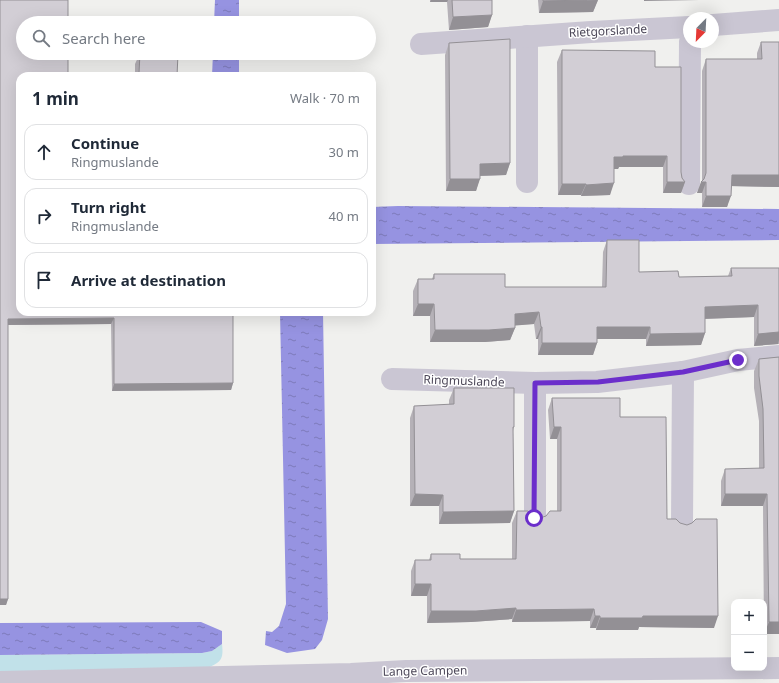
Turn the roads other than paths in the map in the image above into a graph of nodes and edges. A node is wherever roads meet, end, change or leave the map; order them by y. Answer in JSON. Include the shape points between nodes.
{"nodes":[{"id":1,"x":779,"y":20,"type":"edge"},
{"id":2,"x":719,"y":25,"type":"edge"},
{"id":3,"x":683,"y":27,"type":"edge"},
{"id":4,"x":527,"y":36,"type":"junction"},
{"id":5,"x":421,"y":44,"type":"dead end"},
{"id":6,"x":690,"y":48,"type":"edge"},
{"id":7,"x":528,"y":182,"type":"dead end"},
{"id":8,"x":689,"y":184,"type":"dead end"},
{"id":9,"x":779,"y":356,"type":"edge"},
{"id":10,"x":683,"y":372,"type":"junction"},
{"id":11,"x":392,"y":379,"type":"dead end"},
{"id":12,"x":535,"y":383,"type":"junction"},
{"id":13,"x":534,"y":518,"type":"edge"},
{"id":14,"x":682,"y":524,"type":"edge"},
{"id":15,"x":731,"y":668,"type":"edge"},
{"id":16,"x":767,"y":668,"type":"edge"},
{"id":17,"x":779,"y":668,"type":"edge"},
{"id":18,"x":759,"y":671,"type":"edge"},
{"id":19,"x":0,"y":682,"type":"edge"},
{"id":20,"x":760,"y":683,"type":"edge"}],
"edges":[{"from":1,"to":2,"type":"street"},
{"from":3,"to":4,"type":"street","name":"Rietgorslande"},
{"from":4,"to":5,"type":"street","name":"Rietgorslande"},
{"from":4,"to":7,"type":"street"},
{"from":6,"to":8,"type":"street"},
{"from":9,"to":10,"type":"street","name":"Ringmuslande","via":[[738,360]]},
{"from":10,"to":12,"type":"street","name":"Ringmuslande","via":[[598,382]]},
{"from":10,"to":14,"type":"street"},
{"from":11,"to":12,"type":"street","name":"Ringmuslande"},
{"from":12,"to":13,"type":"street"},
{"from":15,"to":19,"type":"street","name":"Lange Campen","via":[[406,671]]},
{"from":16,"to":17,"type":"street","name":"Lange Campen"},
{"from":18,"to":20,"type":"street"}]}
